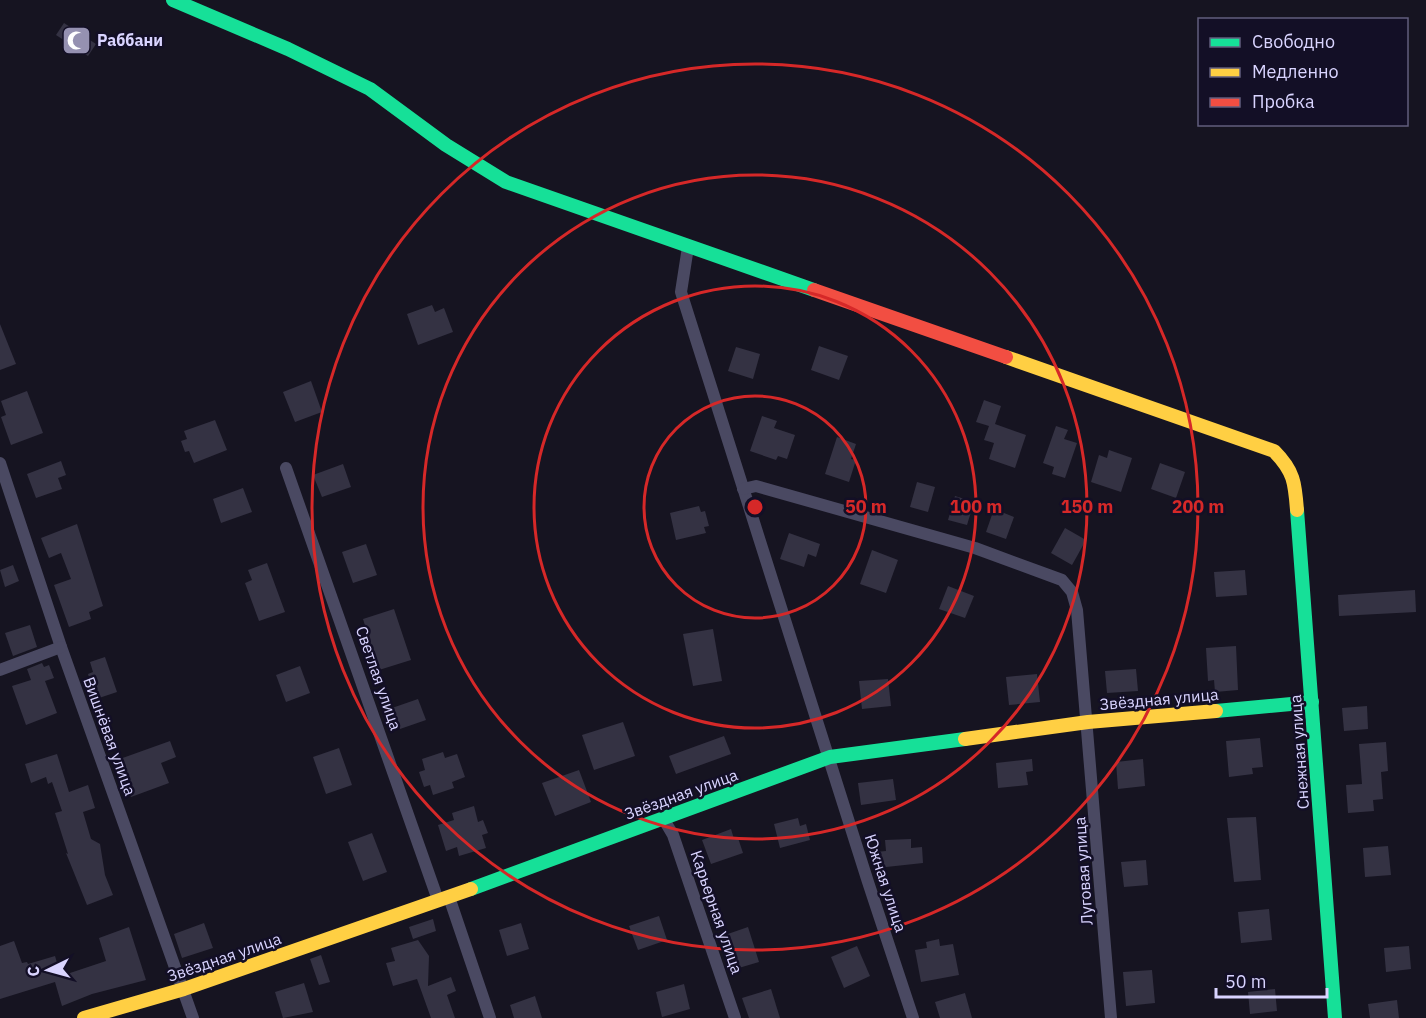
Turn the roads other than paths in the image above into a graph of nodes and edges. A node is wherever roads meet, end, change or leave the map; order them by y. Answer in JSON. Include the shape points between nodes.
{"nodes":[{"id":1,"x":173,"y":0,"type":"edge"},
{"id":2,"x":688,"y":248,"type":"junction"},
{"id":3,"x":0,"y":463,"type":"edge"},
{"id":4,"x":286,"y":468,"type":"dead end"},
{"id":5,"x":743,"y":489,"type":"junction"},
{"id":6,"x":5,"y":495,"type":"edge"},
{"id":7,"x":61,"y":647,"type":"junction"},
{"id":8,"x":0,"y":670,"type":"edge"},
{"id":9,"x":1312,"y":702,"type":"junction"},
{"id":10,"x":1088,"y":722,"type":"junction"},
{"id":11,"x":830,"y":757,"type":"junction"},
{"id":12,"x":663,"y":818,"type":"junction"},
{"id":13,"x":443,"y":899,"type":"junction"},
{"id":14,"x":184,"y":989,"type":"junction"},
{"id":15,"x":84,"y":1018,"type":"edge"},
{"id":16,"x":193,"y":1018,"type":"edge"},
{"id":17,"x":490,"y":1018,"type":"edge"},
{"id":18,"x":735,"y":1018,"type":"edge"},
{"id":19,"x":914,"y":1018,"type":"edge"},
{"id":20,"x":1111,"y":1018,"type":"edge"},
{"id":21,"x":1335,"y":1018,"type":"edge"}],
"edges":[{"from":1,"to":2,"type":"street","via":[[370,89],[446,146],[506,182]]},
{"from":2,"to":5,"type":"street","name":"Южная улица","via":[[681,292]]},
{"from":2,"to":9,"type":"street","name":"Снежная улица","via":[[1274,451],[1288,465],[1296,485]]},
{"from":3,"to":6,"type":"street","name":"Вишнёвая улица"},
{"from":4,"to":13,"type":"street","name":"Светлая улица"},
{"from":5,"to":10,"type":"street","name":"Луговая улица","via":[[756,486],[975,548],[1062,580],[1072,592],[1077,610]]},
{"from":5,"to":11,"type":"street","name":"Южная улица"},
{"from":6,"to":7,"type":"street","name":"Вишнёвая улица"},
{"from":7,"to":8,"type":"street"},
{"from":7,"to":14,"type":"street","name":"Вишнёвая улица"},
{"from":9,"to":10,"type":"street","name":"Звёздная улица"},
{"from":9,"to":21,"type":"street","name":"Снежная улица"},
{"from":10,"to":11,"type":"street","name":"Звёздная улица"},
{"from":10,"to":20,"type":"street","name":"Луговая улица"},
{"from":11,"to":12,"type":"street","name":"Звёздная улица"},
{"from":11,"to":19,"type":"street","name":"Южная улица"},
{"from":12,"to":13,"type":"street","name":"Звёздная улица"},
{"from":12,"to":18,"type":"street","name":"Карьерная улица","via":[[673,835]]},
{"from":13,"to":14,"type":"street","name":"Звёздная улица"},
{"from":13,"to":17,"type":"street","name":"Светлая улица"},
{"from":14,"to":15,"type":"street","name":"Звёздная улица"},
{"from":14,"to":16,"type":"street","name":"Вишнёвая улица"}]}
